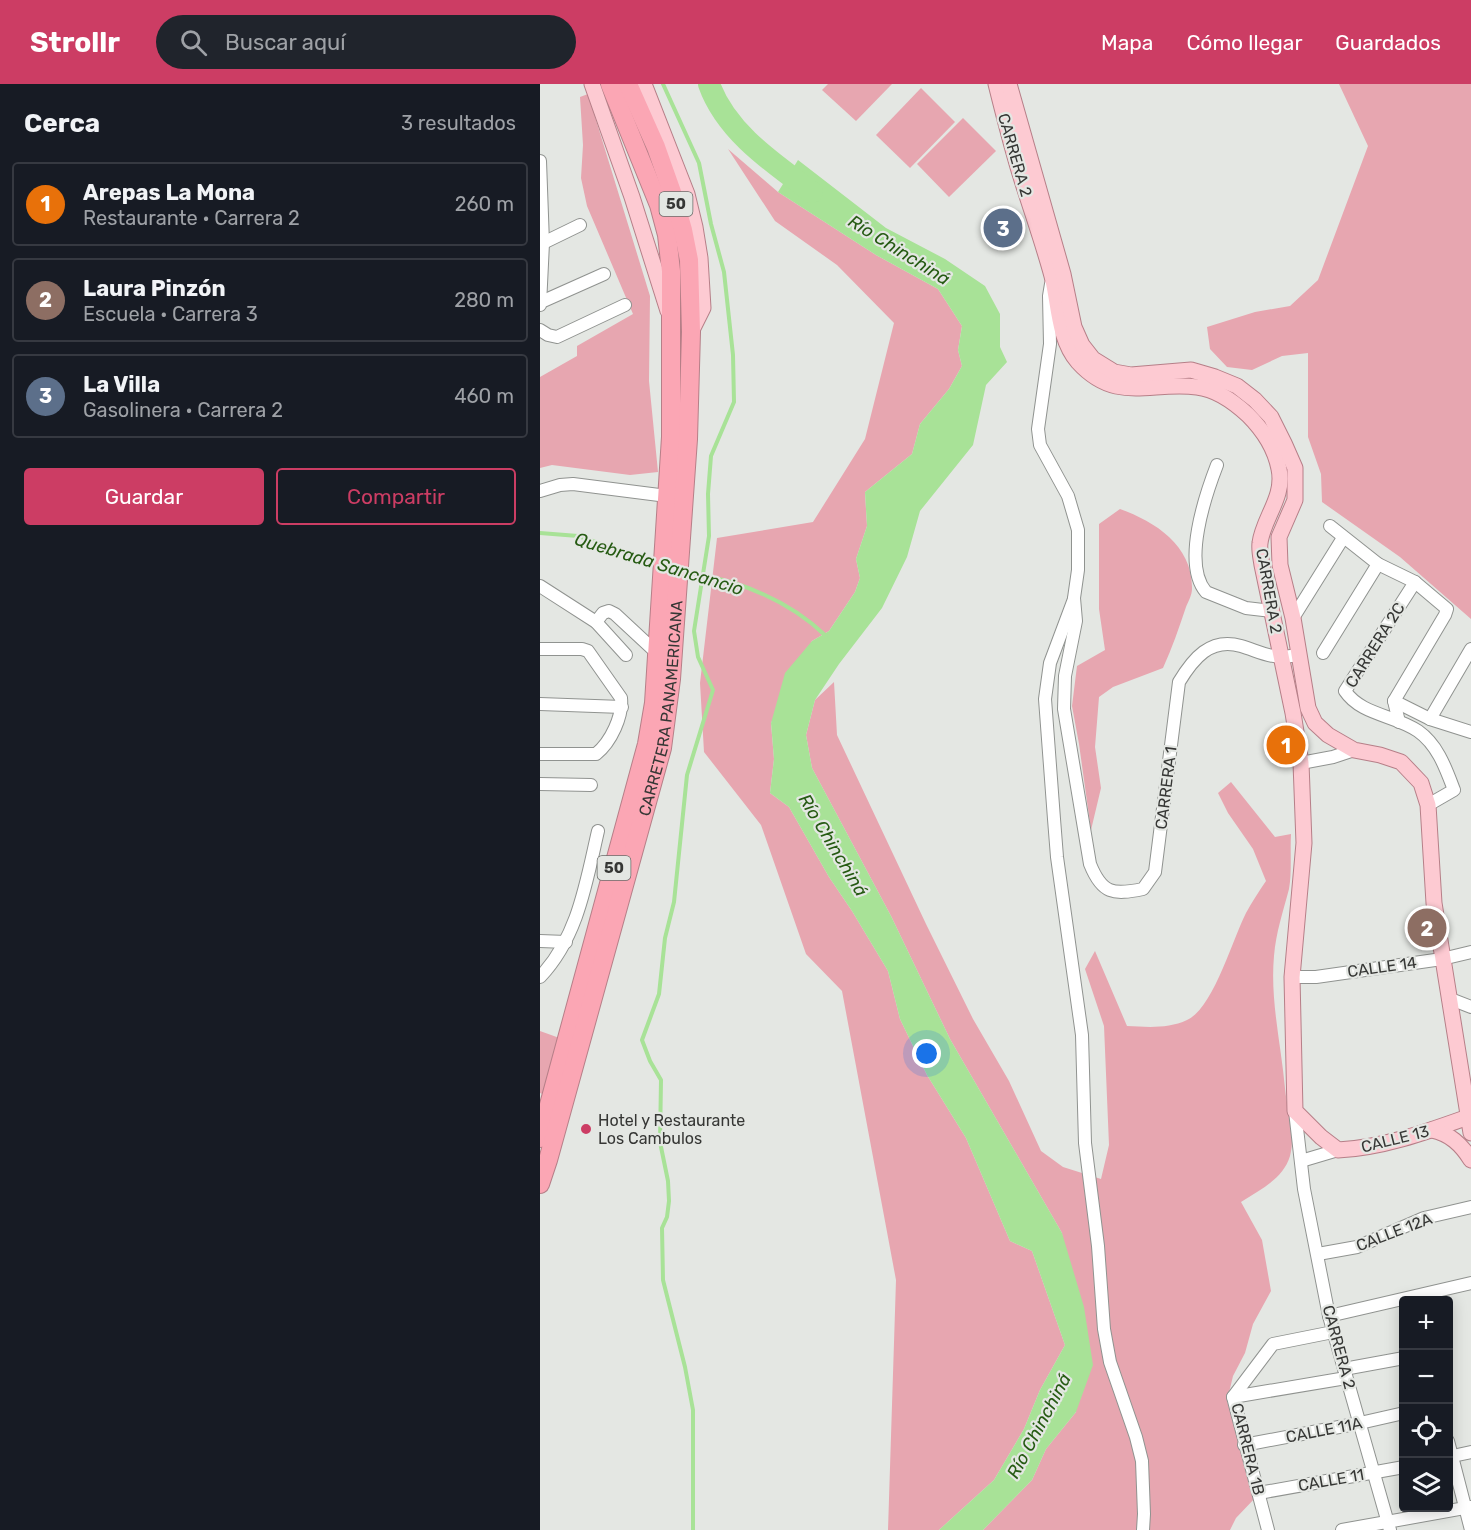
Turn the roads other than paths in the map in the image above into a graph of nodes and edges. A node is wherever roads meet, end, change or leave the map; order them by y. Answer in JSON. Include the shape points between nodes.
{"nodes":[{"id":1,"x":592,"y":84,"type":"edge"},
{"id":2,"x":610,"y":84,"type":"edge"},
{"id":3,"x":628,"y":84,"type":"edge"},
{"id":4,"x":644,"y":84,"type":"edge"},
{"id":5,"x":996,"y":84,"type":"edge"},
{"id":6,"x":1009,"y":84,"type":"edge"},
{"id":7,"x":540,"y":161,"type":"edge"},
{"id":8,"x":580,"y":225,"type":"dead end"},
{"id":9,"x":543,"y":243,"type":"junction"},
{"id":10,"x":604,"y":274,"type":"dead end"},
{"id":11,"x":1052,"y":277,"type":"junction"},
{"id":12,"x":540,"y":303,"type":"edge"},
{"id":13,"x":625,"y":305,"type":"dead end"},
{"id":14,"x":670,"y":317,"type":"junction"},
{"id":15,"x":540,"y":330,"type":"edge"},
{"id":16,"x":691,"y":332,"type":"junction"},
{"id":17,"x":1217,"y":465,"type":"dead end"},
{"id":18,"x":540,"y":491,"type":"edge"},
{"id":19,"x":667,"y":496,"type":"junction"},
{"id":20,"x":674,"y":521,"type":"junction"},
{"id":21,"x":1330,"y":526,"type":"dead end"},
{"id":22,"x":1343,"y":538,"type":"junction"},
{"id":23,"x":1378,"y":564,"type":"junction"},
{"id":24,"x":1415,"y":582,"type":"junction"},
{"id":25,"x":540,"y":586,"type":"edge"},
{"id":26,"x":1074,"y":598,"type":"junction"},
{"id":27,"x":1272,"y":611,"type":"junction"},
{"id":28,"x":1293,"y":618,"type":"junction"},
{"id":29,"x":596,"y":622,"type":"junction"},
{"id":30,"x":540,"y":649,"type":"edge"},
{"id":31,"x":1471,"y":649,"type":"edge"},
{"id":32,"x":657,"y":650,"type":"junction"},
{"id":33,"x":1323,"y":653,"type":"dead end"},
{"id":34,"x":626,"y":655,"type":"dead end"},
{"id":35,"x":1300,"y":655,"type":"junction"},
{"id":36,"x":1281,"y":657,"type":"junction"},
{"id":37,"x":1394,"y":701,"type":"junction"},
{"id":38,"x":540,"y":704,"type":"edge"},
{"id":39,"x":622,"y":707,"type":"junction"},
{"id":40,"x":1430,"y":719,"type":"junction"},
{"id":41,"x":1399,"y":722,"type":"junction"},
{"id":42,"x":1471,"y":732,"type":"edge"},
{"id":43,"x":1354,"y":750,"type":"junction"},
{"id":44,"x":540,"y":754,"type":"edge"},
{"id":45,"x":1301,"y":763,"type":"junction"},
{"id":46,"x":540,"y":784,"type":"edge"},
{"id":47,"x":591,"y":785,"type":"dead end"},
{"id":48,"x":1428,"y":805,"type":"junction"},
{"id":49,"x":598,"y":831,"type":"dead end"},
{"id":50,"x":540,"y":941,"type":"edge"},
{"id":51,"x":566,"y":942,"type":"junction"},
{"id":52,"x":1471,"y":952,"type":"edge"},
{"id":53,"x":1442,"y":958,"type":"junction"},
{"id":54,"x":540,"y":977,"type":"edge"},
{"id":55,"x":1292,"y":977,"type":"junction"},
{"id":56,"x":1448,"y":998,"type":"junction"},
{"id":57,"x":1471,"y":1007,"type":"edge"},
{"id":58,"x":1295,"y":1111,"type":"junction"},
{"id":59,"x":1469,"y":1117,"type":"edge"},
{"id":60,"x":1432,"y":1130,"type":"junction"},
{"id":61,"x":1471,"y":1133,"type":"edge"},
{"id":62,"x":540,"y":1138,"type":"edge"},
{"id":63,"x":1338,"y":1150,"type":"junction"},
{"id":64,"x":1471,"y":1160,"type":"edge"},
{"id":65,"x":1301,"y":1161,"type":"junction"},
{"id":66,"x":540,"y":1184,"type":"edge"},
{"id":67,"x":1471,"y":1207,"type":"edge"},
{"id":68,"x":1318,"y":1254,"type":"junction"},
{"id":69,"x":1471,"y":1283,"type":"edge"},
{"id":70,"x":1425,"y":1296,"type":"edge"},
{"id":71,"x":1399,"y":1302,"type":"edge"},
{"id":72,"x":1329,"y":1316,"type":"junction"},
{"id":73,"x":1332,"y":1332,"type":"junction"},
{"id":74,"x":1399,"y":1359,"type":"edge"},
{"id":75,"x":1345,"y":1373,"type":"junction"},
{"id":76,"x":1233,"y":1397,"type":"junction"},
{"id":77,"x":1399,"y":1414,"type":"edge"},
{"id":78,"x":1360,"y":1423,"type":"junction"},
{"id":79,"x":1244,"y":1445,"type":"junction"},
{"id":80,"x":1471,"y":1452,"type":"edge"},
{"id":81,"x":1453,"y":1456,"type":"edge"},
{"id":82,"x":1451,"y":1458,"type":"edge"},
{"id":83,"x":1399,"y":1468,"type":"edge"},
{"id":84,"x":1375,"y":1473,"type":"junction"},
{"id":85,"x":1259,"y":1493,"type":"junction"},
{"id":86,"x":1468,"y":1507,"type":"edge"},
{"id":87,"x":1389,"y":1527,"type":"edge"},
{"id":88,"x":1143,"y":1530,"type":"edge"},
{"id":89,"x":1268,"y":1530,"type":"edge"},
{"id":90,"x":1342,"y":1530,"type":"edge"},
{"id":91,"x":1471,"y":1530,"type":"edge"}],
"edges":[{"from":1,"to":14,"type":"main road"},
{"from":2,"to":14,"type":"highway","name":"CARRETERA PANAMERICANA","number":"50","via":[[643,162],[667,235]]},
{"from":3,"to":16,"type":"highway","name":"CARRETERA PANAMERICANA","number":"50","via":[[656,147],[683,230],[689,260]]},
{"from":4,"to":16,"type":"main road","via":[[687,194],[695,227],[703,308]]},
{"from":5,"to":11,"type":"main road","name":"CARRERA 2"},
{"from":6,"to":28,"type":"main road","name":"CARRERA 2","via":[[1063,274],[1074,327],[1093,359],[1114,372],[1131,375],[1191,370],[1215,377],[1238,387],[1271,417],[1295,468],[1295,500],[1279,537],[1280,566]]},
{"from":7,"to":9,"type":"street"},
{"from":8,"to":9,"type":"street"},
{"from":9,"to":12,"type":"street"},
{"from":10,"to":12,"type":"street"},
{"from":11,"to":26,"type":"street","via":[[1050,344],[1038,429],[1040,445],[1068,496],[1078,530]]},
{"from":11,"to":27,"type":"main road","name":"CARRERA 2","via":[[1066,343],[1093,376],[1111,386],[1131,389],[1198,387],[1222,395],[1260,427],[1280,470],[1279,491],[1260,543]]},
{"from":13,"to":15,"type":"street","via":[[557,337]]},
{"from":14,"to":19,"type":"highway","name":"CARRETERA PANAMERICANA","number":"50","via":[[672,388]]},
{"from":16,"to":20,"type":"highway","name":"CARRETERA PANAMERICANA","number":"50","via":[[688,440]]},
{"from":17,"to":27,"type":"street","via":[[1204,498],[1195,551],[1199,580],[1206,592],[1246,608]]},
{"from":18,"to":19,"type":"street","via":[[573,484]]},
{"from":19,"to":20,"type":"highway","name":"CARRETERA PANAMERICANA","number":"50"},
{"from":20,"to":32,"type":"highway","name":"CARRETERA PANAMERICANA","number":"50"},
{"from":20,"to":66,"type":"highway","name":"CARRETERA PANAMERICANA","number":"50","via":[[671,679],[662,748]]},
{"from":21,"to":22,"type":"street"},
{"from":22,"to":23,"type":"street"},
{"from":22,"to":28,"type":"street","name":"CARRERA 2"},
{"from":23,"to":24,"type":"street"},
{"from":23,"to":33,"type":"street"},
{"from":24,"to":37,"type":"street","via":[[1447,609]]},
{"from":24,"to":41,"type":"street","name":"CARRERA 2C","via":[[1345,690],[1359,705]]},
{"from":25,"to":29,"type":"street"},
{"from":26,"to":36,"type":"street","name":"CARRERA 1","via":[[1076,621],[1065,676],[1064,709],[1089,864],[1095,878],[1108,891],[1143,889],[1155,872],[1179,682],[1190,664],[1204,650],[1217,645],[1239,645]]},
{"from":26,"to":88,"type":"street","via":[[1050,663],[1045,699],[1057,857],[1082,1035],[1085,1143],[1104,1329],[1110,1362],[1142,1461]]},
{"from":27,"to":36,"type":"main road","name":"CARRERA 2"},
{"from":28,"to":35,"type":"main road","name":"CARRERA 2"},
{"from":29,"to":32,"type":"street","via":[[609,611]]},
{"from":29,"to":34,"type":"street"},
{"from":30,"to":39,"type":"street","via":[[582,649],[593,656],[621,698]]},
{"from":31,"to":40,"type":"street"},
{"from":32,"to":62,"type":"highway","name":"CARRETERA PANAMERICANA","number":"50","via":[[647,744]]},
{"from":35,"to":36,"type":"street"},
{"from":35,"to":43,"type":"main road","name":"CARRERA 2","via":[[1314,723]]},
{"from":36,"to":45,"type":"main road","name":"CARRERA 2"},
{"from":37,"to":40,"type":"street"},
{"from":37,"to":41,"type":"street"},
{"from":38,"to":39,"type":"street"},
{"from":39,"to":44,"type":"street","via":[[619,719],[596,754]]},
{"from":40,"to":42,"type":"street"},
{"from":41,"to":48,"type":"street","via":[[1419,732],[1442,758],[1454,790]]},
{"from":43,"to":45,"type":"street"},
{"from":43,"to":48,"type":"main road","name":"CARRERA 2","via":[[1401,762],[1421,783]]},
{"from":45,"to":55,"type":"main road","name":"CARRERA 2","via":[[1304,843]]},
{"from":46,"to":47,"type":"street"},
{"from":48,"to":53,"type":"main road"},
{"from":49,"to":51,"type":"street","via":[[580,907]]},
{"from":50,"to":51,"type":"street"},
{"from":51,"to":54,"type":"street"},
{"from":52,"to":53,"type":"street","name":"CALLE 14"},
{"from":53,"to":55,"type":"street","name":"CALLE 14","via":[[1316,977]]},
{"from":53,"to":56,"type":"main road"},
{"from":55,"to":58,"type":"main road","name":"CARRERA 2"},
{"from":56,"to":57,"type":"street"},
{"from":56,"to":59,"type":"main road"},
{"from":58,"to":63,"type":"main road","name":"CALLE 13"},
{"from":58,"to":65,"type":"street","name":"CARRERA 2"},
{"from":59,"to":60,"type":"main road","name":"CALLE 13"},
{"from":59,"to":61,"type":"main road"},
{"from":60,"to":63,"type":"main road","name":"CALLE 13","via":[[1372,1146]]},
{"from":60,"to":64,"type":"main road","via":[[1455,1140]]},
{"from":63,"to":65,"type":"street"},
{"from":65,"to":68,"type":"street","name":"CARRERA 2"},
{"from":67,"to":68,"type":"street","name":"CALLE 12A","via":[[1424,1218],[1357,1247]]},
{"from":68,"to":72,"type":"street","name":"CARRERA 2"},
{"from":69,"to":70,"type":"street"},
{"from":71,"to":72,"type":"street"},
{"from":72,"to":73,"type":"street","name":"CARRERA 2"},
{"from":73,"to":75,"type":"street","name":"CARRERA 2"},
{"from":73,"to":76,"type":"street","name":"CARRERA 1B","via":[[1274,1344]]},
{"from":74,"to":75,"type":"street"},
{"from":75,"to":76,"type":"street"},
{"from":75,"to":78,"type":"street","name":"CARRERA 2"},
{"from":76,"to":79,"type":"street","name":"CARRERA 1B"},
{"from":77,"to":78,"type":"street","name":"CALLE 11A"},
{"from":78,"to":79,"type":"street","name":"CALLE 11A"},
{"from":78,"to":84,"type":"street","name":"CARRERA 2"},
{"from":79,"to":85,"type":"street","name":"CARRERA 1B"},
{"from":80,"to":81,"type":"street"},
{"from":82,"to":86,"type":"street"},
{"from":83,"to":84,"type":"street","name":"CALLE 11"},
{"from":84,"to":85,"type":"street","name":"CALLE 11"},
{"from":84,"to":87,"type":"street","name":"CARRERA 2"},
{"from":85,"to":89,"type":"street","name":"CARRERA 1B"},
{"from":86,"to":87,"type":"street"},
{"from":86,"to":91,"type":"street"},
{"from":87,"to":90,"type":"street"}]}
